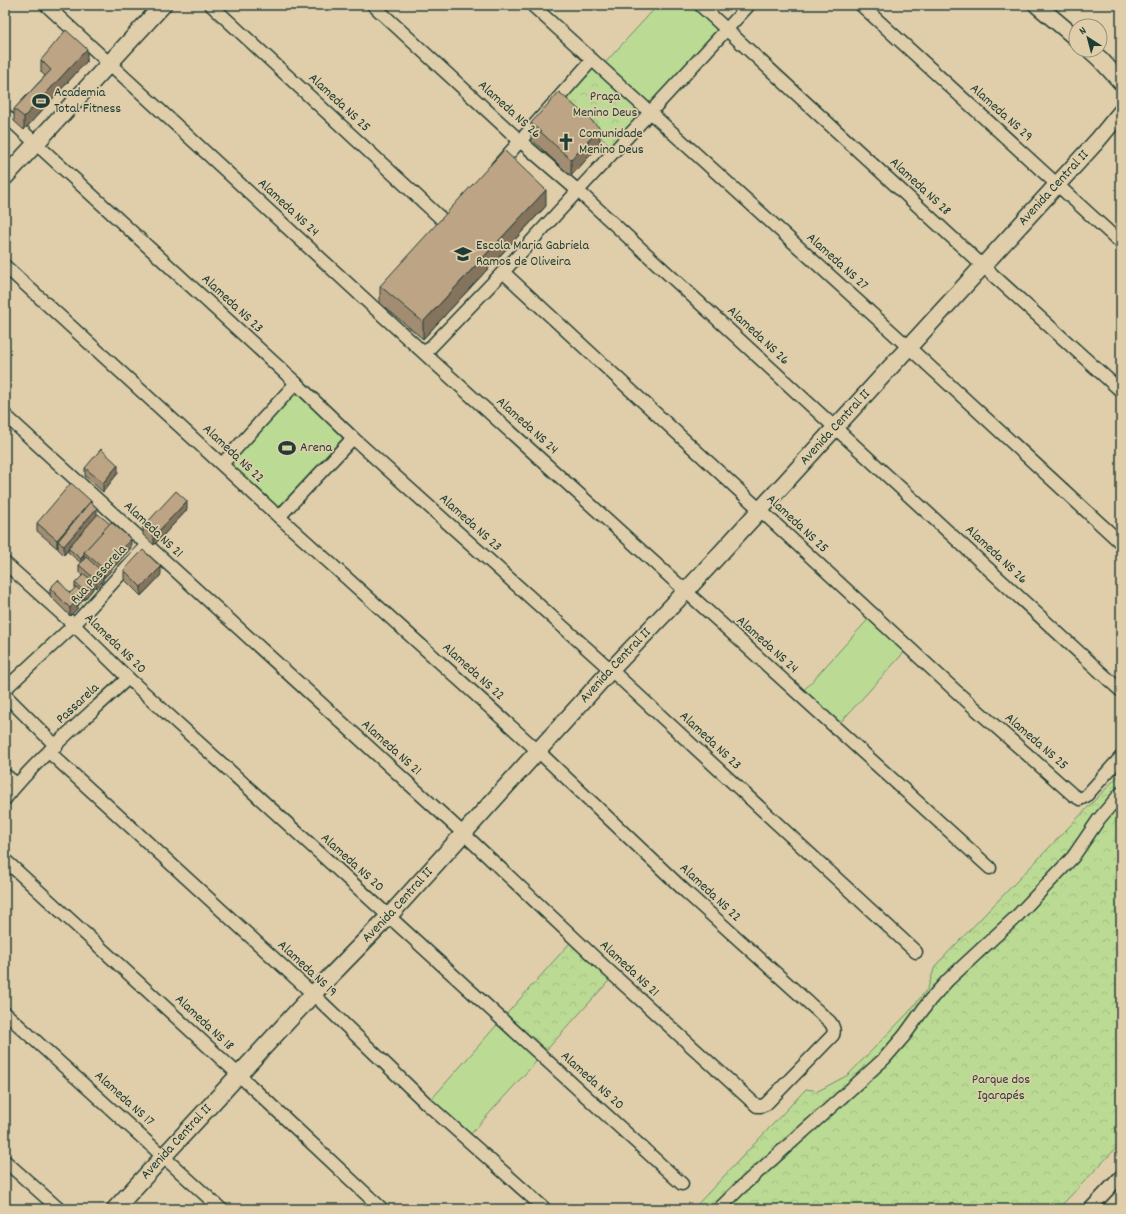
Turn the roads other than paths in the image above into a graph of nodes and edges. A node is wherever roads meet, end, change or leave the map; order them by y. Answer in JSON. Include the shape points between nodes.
{"nodes":[{"id":1,"x":46,"y":5,"type":"edge"},
{"id":2,"x":163,"y":5,"type":"edge"},
{"id":3,"x":211,"y":5,"type":"edge"},
{"id":4,"x":373,"y":5,"type":"edge"},
{"id":5,"x":532,"y":5,"type":"edge"},
{"id":6,"x":700,"y":5,"type":"edge"},
{"id":7,"x":750,"y":5,"type":"edge"},
{"id":8,"x":861,"y":5,"type":"edge"},
{"id":9,"x":1037,"y":5,"type":"edge"},
{"id":10,"x":727,"y":30,"type":"junction"},
{"id":11,"x":1068,"y":31,"type":"edge"},
{"id":12,"x":1099,"y":58,"type":"edge"},
{"id":13,"x":592,"y":60,"type":"junction"},
{"id":14,"x":110,"y":63,"type":"junction"},
{"id":15,"x":1121,"y":82,"type":"edge"},
{"id":16,"x":650,"y":112,"type":"junction"},
{"id":17,"x":5,"y":115,"type":"edge"},
{"id":18,"x":1118,"y":116,"type":"edge"},
{"id":19,"x":520,"y":141,"type":"junction"},
{"id":20,"x":36,"y":143,"type":"junction"},
{"id":21,"x":488,"y":176,"type":"edge"},
{"id":22,"x":5,"y":177,"type":"edge"},
{"id":23,"x":1057,"y":184,"type":"junction"},
{"id":24,"x":577,"y":190,"type":"junction"},
{"id":25,"x":456,"y":212,"type":"edge"},
{"id":26,"x":1121,"y":243,"type":"edge"},
{"id":27,"x":5,"y":266,"type":"edge"},
{"id":28,"x":983,"y":266,"type":"junction"},
{"id":29,"x":503,"y":272,"type":"junction"},
{"id":30,"x":909,"y":348,"type":"junction"},
{"id":31,"x":425,"y":353,"type":"junction"},
{"id":32,"x":296,"y":383,"type":"junction"},
{"id":33,"x":1121,"y":391,"type":"edge"},
{"id":34,"x":5,"y":415,"type":"edge"},
{"id":35,"x":835,"y":428,"type":"junction"},
{"id":36,"x":353,"y":438,"type":"junction"},
{"id":37,"x":222,"y":464,"type":"junction"},
{"id":38,"x":760,"y":510,"type":"junction"},
{"id":39,"x":279,"y":517,"type":"junction"},
{"id":40,"x":1121,"y":543,"type":"edge"},
{"id":41,"x":147,"y":545,"type":"junction"},
{"id":42,"x":5,"y":563,"type":"edge"},
{"id":43,"x":686,"y":591,"type":"junction"},
{"id":44,"x":74,"y":625,"type":"junction"},
{"id":45,"x":611,"y":670,"type":"junction"},
{"id":46,"x":128,"y":678,"type":"junction"},
{"id":47,"x":5,"y":689,"type":"edge"},
{"id":48,"x":1121,"y":691,"type":"edge"},
{"id":49,"x":5,"y":695,"type":"edge"},
{"id":50,"x":52,"y":749,"type":"junction"},
{"id":51,"x":538,"y":751,"type":"junction"},
{"id":52,"x":1121,"y":757,"type":"edge"},
{"id":53,"x":5,"y":775,"type":"edge"},
{"id":54,"x":17,"y":784,"type":"junction"},
{"id":55,"x":1121,"y":793,"type":"edge"},
{"id":56,"x":5,"y":800,"type":"edge"},
{"id":57,"x":464,"y":834,"type":"junction"},
{"id":58,"x":5,"y":860,"type":"edge"},
{"id":59,"x":990,"y":868,"type":"dead end"},
{"id":60,"x":389,"y":916,"type":"junction"},
{"id":61,"x":916,"y":952,"type":"dead end"},
{"id":62,"x":313,"y":994,"type":"junction"},
{"id":63,"x":5,"y":1013,"type":"edge"},
{"id":64,"x":239,"y":1075,"type":"junction"},
{"id":65,"x":757,"y":1106,"type":"joint"},
{"id":66,"x":163,"y":1155,"type":"junction"},
{"id":67,"x":5,"y":1161,"type":"edge"},
{"id":68,"x":1121,"y":1176,"type":"edge"},
{"id":69,"x":682,"y":1184,"type":"dead end"},
{"id":70,"x":59,"y":1209,"type":"edge"},
{"id":71,"x":115,"y":1209,"type":"edge"},
{"id":72,"x":221,"y":1209,"type":"edge"},
{"id":73,"x":382,"y":1209,"type":"edge"},
{"id":74,"x":545,"y":1209,"type":"edge"},
{"id":75,"x":719,"y":1209,"type":"edge"},
{"id":76,"x":1090,"y":1209,"type":"edge"}],
"edges":[{"from":1,"to":14,"type":"street","name":"Alameda NS 24"},
{"from":2,"to":14,"type":"street"},
{"from":3,"to":25,"type":"street","name":"Alameda NS 25","via":[[443,226]]},
{"from":4,"to":19,"type":"street","name":"Alameda NS 26"},
{"from":5,"to":13,"type":"street","name":"Alameda NS 27"},
{"from":6,"to":10,"type":"street","name":"Alameda NS 28"},
{"from":7,"to":10,"type":"street"},
{"from":8,"to":23,"type":"street","name":"Alameda NS 29"},
{"from":9,"to":11,"type":"street"},
{"from":10,"to":16,"type":"street"},
{"from":10,"to":28,"type":"street","name":"Alameda NS 28"},
{"from":12,"to":15,"type":"street"},
{"from":13,"to":16,"type":"street","name":"Alameda NS 27"},
{"from":13,"to":19,"type":"street"},
{"from":14,"to":20,"type":"street"},
{"from":14,"to":31,"type":"street","name":"Alameda NS 24","via":[[373,301]]},
{"from":16,"to":24,"type":"street"},
{"from":16,"to":30,"type":"street","name":"Alameda NS 27"},
{"from":17,"to":20,"type":"street","name":"Alameda NS 23"},
{"from":18,"to":23,"type":"street","name":"Avenida Central II"},
{"from":19,"to":21,"type":"street"},
{"from":19,"to":24,"type":"street","name":"Alameda NS 26"},
{"from":20,"to":22,"type":"street"},
{"from":20,"to":32,"type":"street","name":"Alameda NS 23"},
{"from":23,"to":26,"type":"street","name":"Alameda NS 29"},
{"from":23,"to":28,"type":"street","name":"Avenida Central II"},
{"from":24,"to":29,"type":"street"},
{"from":24,"to":35,"type":"street","name":"Alameda NS 26"},
{"from":27,"to":37,"type":"street","name":"Alameda NS 22"},
{"from":28,"to":30,"type":"street","name":"Avenida Central II"},
{"from":28,"to":33,"type":"street","name":"Alameda NS 28"},
{"from":29,"to":31,"type":"street"},
{"from":29,"to":38,"type":"street","name":"Alameda NS 25"},
{"from":30,"to":35,"type":"street","name":"Avenida Central II"},
{"from":30,"to":40,"type":"street","name":"Alameda NS 27"},
{"from":31,"to":43,"type":"street","name":"Alameda NS 24"},
{"from":32,"to":36,"type":"street","name":"Alameda NS 23"},
{"from":32,"to":37,"type":"street"},
{"from":34,"to":41,"type":"street","name":"Alameda NS 21"},
{"from":35,"to":38,"type":"street","name":"Avenida Central II"},
{"from":35,"to":48,"type":"street","name":"Alameda NS 26"},
{"from":36,"to":39,"type":"street"},
{"from":36,"to":45,"type":"street","name":"Alameda NS 23"},
{"from":37,"to":39,"type":"street","name":"Alameda NS 22"},
{"from":38,"to":43,"type":"street","name":"Avenida Central II"},
{"from":38,"to":52,"type":"street","name":"Alameda NS 25","via":[[959,694],[1073,795],[1080,799],[1086,796]]},
{"from":39,"to":51,"type":"street","name":"Alameda NS 22"},
{"from":41,"to":44,"type":"street","name":"Rua Passarela"},
{"from":41,"to":57,"type":"street","name":"Alameda NS 21"},
{"from":42,"to":44,"type":"street","name":"Alameda NS 20"},
{"from":43,"to":45,"type":"street","name":"Avenida Central II"},
{"from":43,"to":59,"type":"street","name":"Alameda NS 24"},
{"from":44,"to":46,"type":"street","name":"Alameda NS 20"},
{"from":44,"to":47,"type":"street","name":"Rua Passarela"},
{"from":45,"to":51,"type":"street","name":"Avenida Central II"},
{"from":45,"to":61,"type":"street","name":"Alameda NS 23"},
{"from":46,"to":50,"type":"street","name":"Passarela"},
{"from":46,"to":60,"type":"street","name":"Alameda NS 20"},
{"from":49,"to":50,"type":"street","name":"Alameda NS 19"},
{"from":50,"to":54,"type":"street"},
{"from":50,"to":62,"type":"street","name":"Alameda NS 19"},
{"from":51,"to":57,"type":"street","name":"Avenida Central II"},
{"from":51,"to":65,"type":"street","name":"Alameda NS 22","via":[[686,892],[833,1026],[832,1035],[820,1050],[764,1105]]},
{"from":53,"to":54,"type":"street"},
{"from":54,"to":56,"type":"street"},
{"from":55,"to":75,"type":"street","via":[[1073,856],[1017,916],[948,980],[884,1058]]},
{"from":57,"to":60,"type":"street","name":"Avenida Central II"},
{"from":57,"to":65,"type":"street","name":"Alameda NS 21"},
{"from":58,"to":64,"type":"street","name":"Alameda NS 18"},
{"from":60,"to":62,"type":"street","name":"Avenida Central II"},
{"from":60,"to":69,"type":"street","name":"Alameda NS 20"},
{"from":62,"to":64,"type":"street","name":"Avenida Central II"},
{"from":62,"to":74,"type":"street","name":"Alameda NS 19","via":[[426,1103]]},
{"from":63,"to":66,"type":"street","name":"Alameda NS 17"},
{"from":64,"to":66,"type":"street","name":"Avenida Central II"},
{"from":64,"to":73,"type":"street","name":"Alameda NS 18"},
{"from":66,"to":71,"type":"street","name":"Avenida Central II"},
{"from":66,"to":72,"type":"street","name":"Alameda NS 17"},
{"from":67,"to":70,"type":"street"},
{"from":68,"to":76,"type":"street"}]}
